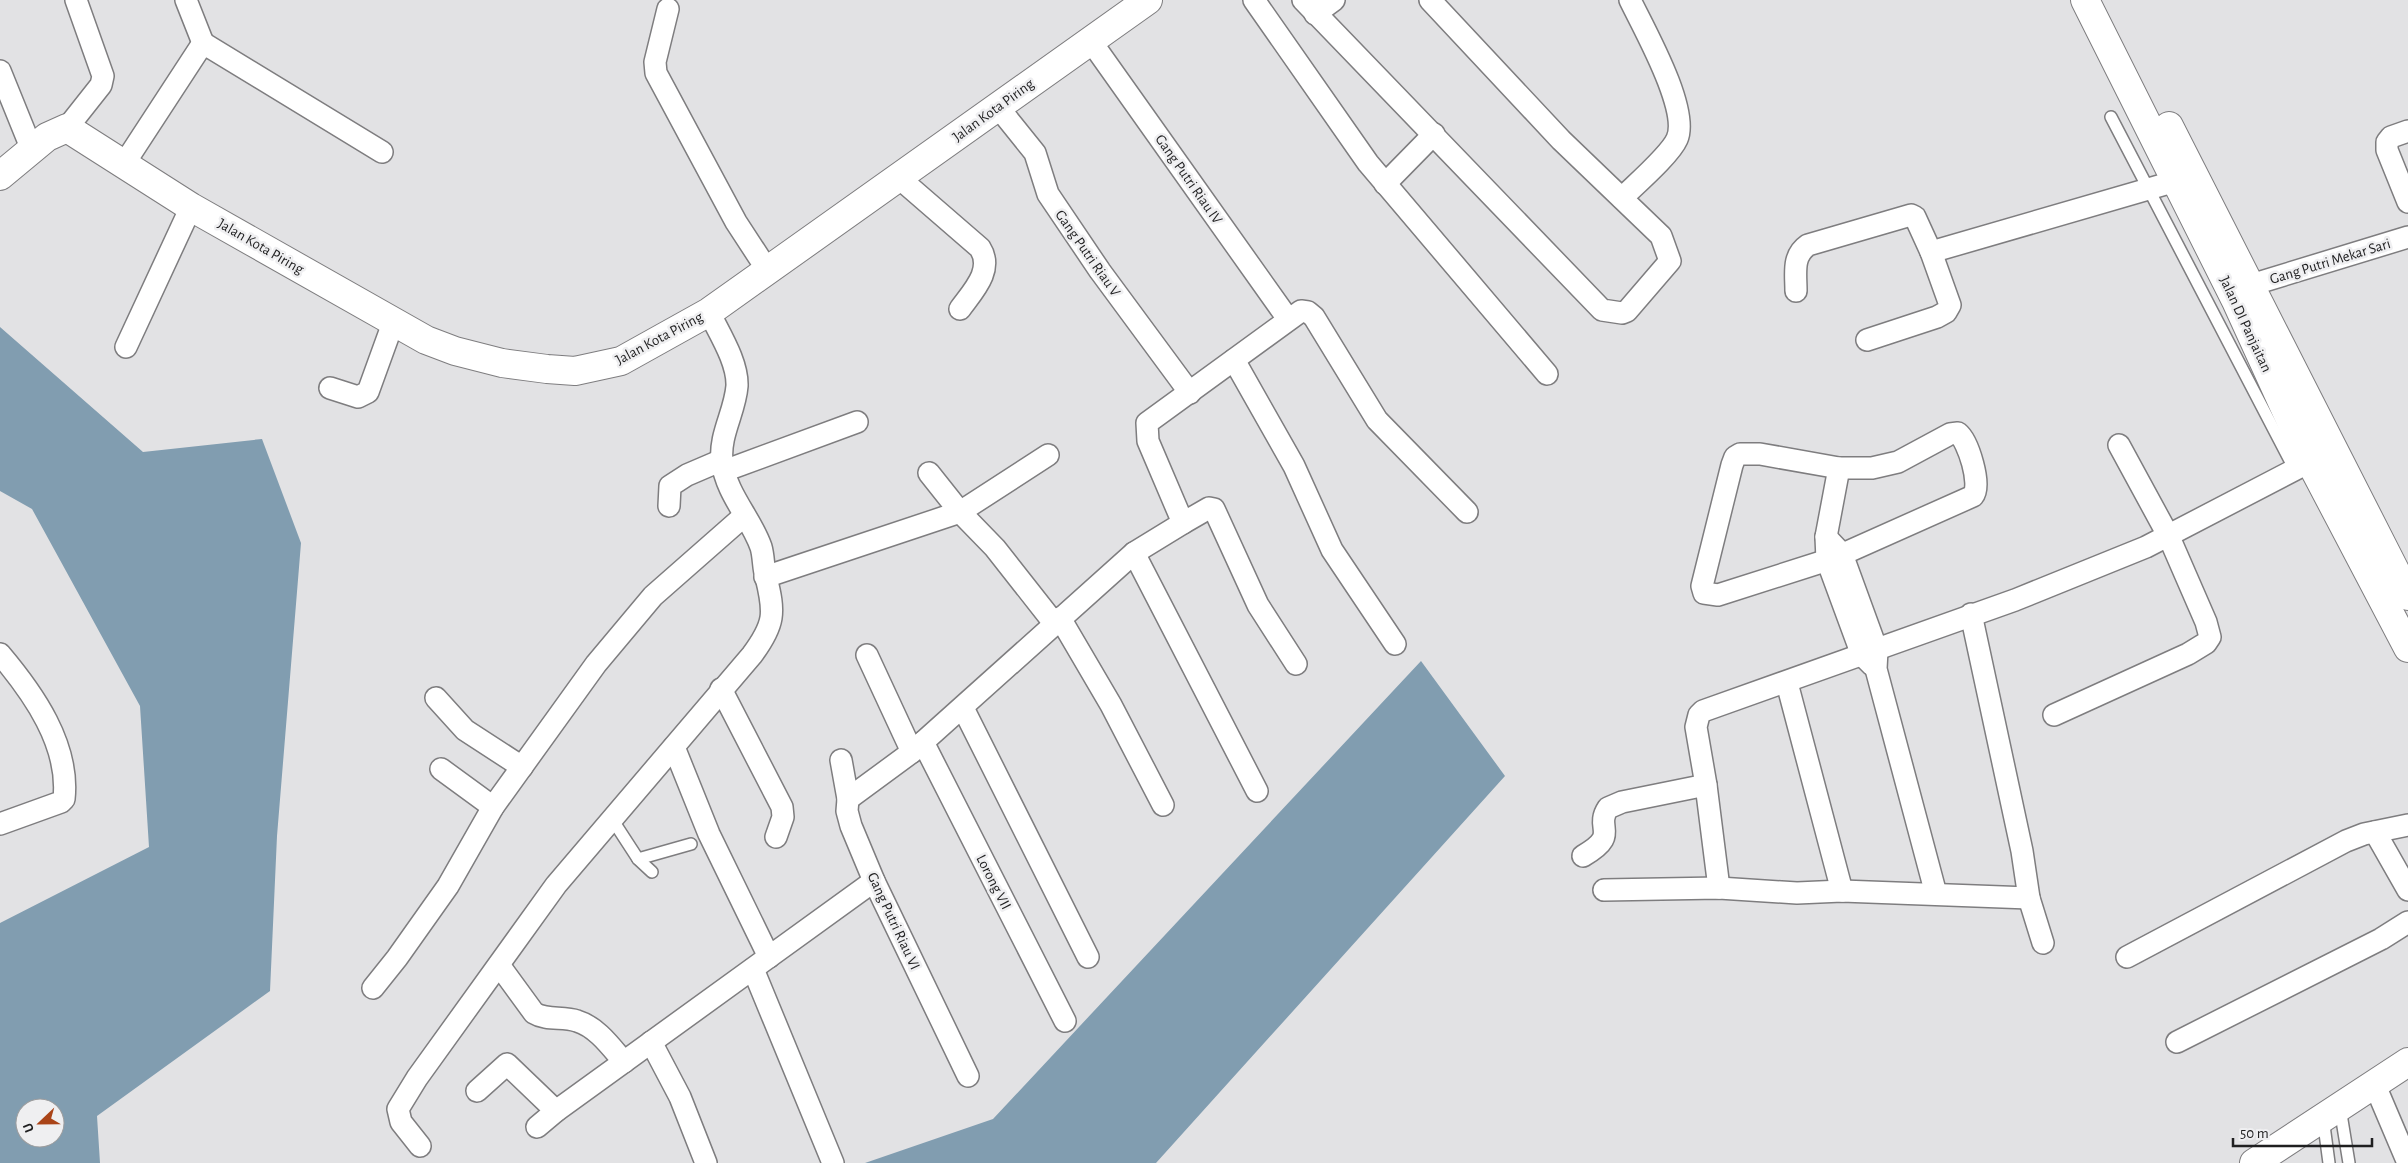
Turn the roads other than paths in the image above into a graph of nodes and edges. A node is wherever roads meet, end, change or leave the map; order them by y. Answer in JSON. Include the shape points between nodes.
{"nodes":[{"id":1,"x":76,"y":0,"type":"edge"},
{"id":2,"x":186,"y":0,"type":"edge"},
{"id":3,"x":1148,"y":0,"type":"edge"},
{"id":4,"x":1254,"y":0,"type":"edge"},
{"id":5,"x":1334,"y":0,"type":"edge"},
{"id":6,"x":1630,"y":0,"type":"edge"},
{"id":7,"x":2085,"y":0,"type":"edge"},
{"id":8,"x":2104,"y":0,"type":"edge"},
{"id":9,"x":1442,"y":4,"type":"edge"},
{"id":10,"x":1309,"y":7,"type":"edge"},
{"id":11,"x":668,"y":9,"type":"dead end"},
{"id":12,"x":1090,"y":40,"type":"junction"},
{"id":13,"x":203,"y":44,"type":"junction"},
{"id":14,"x":0,"y":71,"type":"edge"},
{"id":15,"x":998,"y":107,"type":"junction"},
{"id":16,"x":2111,"y":118,"type":"dead end"},
{"id":17,"x":67,"y":128,"type":"junction"},
{"id":18,"x":2408,"y":130,"type":"edge"},
{"id":19,"x":1434,"y":134,"type":"junction"},
{"id":20,"x":32,"y":150,"type":"junction"},
{"id":21,"x":382,"y":152,"type":"dead end"},
{"id":22,"x":124,"y":164,"type":"junction"},
{"id":23,"x":0,"y":176,"type":"edge"},
{"id":24,"x":898,"y":177,"type":"junction"},
{"id":25,"x":2176,"y":181,"type":"junction"},
{"id":26,"x":1385,"y":184,"type":"junction"},
{"id":27,"x":2149,"y":189,"type":"junction"},
{"id":28,"x":1622,"y":198,"type":"junction"},
{"id":29,"x":2408,"y":202,"type":"edge"},
{"id":30,"x":192,"y":207,"type":"junction"},
{"id":31,"x":2408,"y":237,"type":"edge"},
{"id":32,"x":1931,"y":252,"type":"junction"},
{"id":33,"x":768,"y":271,"type":"junction"},
{"id":34,"x":2251,"y":285,"type":"junction"},
{"id":35,"x":1796,"y":291,"type":"dead end"},
{"id":36,"x":960,"y":309,"type":"dead end"},
{"id":37,"x":709,"y":312,"type":"junction"},
{"id":38,"x":1288,"y":319,"type":"junction"},
{"id":39,"x":393,"y":323,"type":"junction"},
{"id":40,"x":1867,"y":340,"type":"dead end"},
{"id":41,"x":126,"y":346,"type":"dead end"},
{"id":42,"x":1234,"y":360,"type":"junction"},
{"id":43,"x":1547,"y":374,"type":"dead end"},
{"id":44,"x":2283,"y":377,"type":"junction"},
{"id":45,"x":330,"y":388,"type":"dead end"},
{"id":46,"x":1190,"y":393,"type":"junction"},
{"id":47,"x":857,"y":422,"type":"dead end"},
{"id":48,"x":2119,"y":445,"type":"dead end"},
{"id":49,"x":1048,"y":455,"type":"dead end"},
{"id":50,"x":2313,"y":460,"type":"junction"},
{"id":51,"x":723,"y":465,"type":"junction"},
{"id":52,"x":1839,"y":468,"type":"junction"},
{"id":53,"x":929,"y":473,"type":"dead end"},
{"id":54,"x":669,"y":506,"type":"dead end"},
{"id":55,"x":960,"y":512,"type":"junction"},
{"id":56,"x":1467,"y":512,"type":"dead end"},
{"id":57,"x":744,"y":516,"type":"junction"},
{"id":58,"x":1183,"y":523,"type":"junction"},
{"id":59,"x":2169,"y":537,"type":"junction"},
{"id":60,"x":1134,"y":554,"type":"junction"},
{"id":61,"x":1834,"y":557,"type":"junction"},
{"id":62,"x":765,"y":577,"type":"junction"},
{"id":63,"x":2408,"y":596,"type":"edge"},
{"id":64,"x":1971,"y":614,"type":"junction"},
{"id":65,"x":1057,"y":621,"type":"junction"},
{"id":66,"x":1395,"y":644,"type":"dead end"},
{"id":67,"x":2408,"y":648,"type":"edge"},
{"id":68,"x":0,"y":654,"type":"edge"},
{"id":69,"x":867,"y":655,"type":"dead end"},
{"id":70,"x":1872,"y":658,"type":"junction"},
{"id":71,"x":1296,"y":664,"type":"dead end"},
{"id":72,"x":1787,"y":683,"type":"junction"},
{"id":73,"x":721,"y":689,"type":"junction"},
{"id":74,"x":436,"y":698,"type":"dead end"},
{"id":75,"x":963,"y":708,"type":"junction"},
{"id":76,"x":2054,"y":715,"type":"dead end"},
{"id":77,"x":674,"y":747,"type":"junction"},
{"id":78,"x":918,"y":747,"type":"junction"},
{"id":79,"x":841,"y":760,"type":"dead end"},
{"id":80,"x":522,"y":767,"type":"junction"},
{"id":81,"x":441,"y":769,"type":"dead end"},
{"id":82,"x":1706,"y":785,"type":"junction"},
{"id":83,"x":1257,"y":792,"type":"dead end"},
{"id":84,"x":848,"y":799,"type":"junction"},
{"id":85,"x":1163,"y":804,"type":"dead end"},
{"id":86,"x":493,"y":807,"type":"junction"},
{"id":87,"x":612,"y":819,"type":"junction"},
{"id":88,"x":0,"y":824,"type":"edge"},
{"id":89,"x":2408,"y":825,"type":"edge"},
{"id":90,"x":2374,"y":832,"type":"junction"},
{"id":91,"x":776,"y":836,"type":"dead end"},
{"id":92,"x":691,"y":844,"type":"dead end"},
{"id":93,"x":1583,"y":856,"type":"dead end"},
{"id":94,"x":638,"y":859,"type":"junction"},
{"id":95,"x":652,"y":872,"type":"dead end"},
{"id":96,"x":874,"y":881,"type":"junction"},
{"id":97,"x":1719,"y":888,"type":"junction"},
{"id":98,"x":1604,"y":890,"type":"dead end"},
{"id":99,"x":2408,"y":890,"type":"edge"},
{"id":100,"x":1842,"y":891,"type":"junction"},
{"id":101,"x":1936,"y":894,"type":"junction"},
{"id":102,"x":2029,"y":898,"type":"junction"},
{"id":103,"x":2408,"y":922,"type":"edge"},
{"id":104,"x":2043,"y":943,"type":"dead end"},
{"id":105,"x":1088,"y":957,"type":"dead end"},
{"id":106,"x":2127,"y":957,"type":"dead end"},
{"id":107,"x":761,"y":963,"type":"junction"},
{"id":108,"x":499,"y":965,"type":"junction"},
{"id":109,"x":373,"y":988,"type":"dead end"},
{"id":110,"x":1065,"y":1021,"type":"dead end"},
{"id":111,"x":651,"y":1042,"type":"junction"},
{"id":112,"x":2177,"y":1042,"type":"dead end"},
{"id":113,"x":624,"y":1062,"type":"junction"},
{"id":114,"x":2408,"y":1062,"type":"edge"},
{"id":115,"x":968,"y":1076,"type":"dead end"},
{"id":116,"x":2374,"y":1083,"type":"junction"},
{"id":117,"x":477,"y":1091,"type":"dead end"},
{"id":118,"x":556,"y":1111,"type":"junction"},
{"id":119,"x":2332,"y":1112,"type":"junction"},
{"id":120,"x":537,"y":1127,"type":"dead end"},
{"id":121,"x":420,"y":1146,"type":"dead end"},
{"id":122,"x":706,"y":1163,"type":"edge"},
{"id":123,"x":833,"y":1163,"type":"edge"},
{"id":124,"x":2254,"y":1163,"type":"edge"},
{"id":125,"x":2330,"y":1163,"type":"edge"},
{"id":126,"x":2349,"y":1163,"type":"edge"},
{"id":127,"x":2408,"y":1163,"type":"edge"}],
"edges":[{"from":1,"to":17,"type":"street","via":[[103,76],[101,85]]},
{"from":2,"to":13,"type":"street"},
{"from":3,"to":12,"type":"main road","name":"Jalan Kota Piring"},
{"from":4,"to":26,"type":"street"},
{"from":5,"to":10,"type":"street"},
{"from":6,"to":28,"type":"street","via":[[1675,100],[1680,121],[1674,144]]},
{"from":7,"to":25,"type":"main road","name":"Jalan DI Panjaitan"},
{"from":8,"to":34,"type":"main road","name":"Jalan DI Panjaitan"},
{"from":9,"to":28,"type":"street","via":[[1561,140]]},
{"from":10,"to":19,"type":"street"},
{"from":11,"to":33,"type":"street","via":[[655,62],[656,72],[736,222]]},
{"from":12,"to":15,"type":"main road","name":"Jalan Kota Piring"},
{"from":12,"to":38,"type":"street","name":"Gang Putri Riau IV"},
{"from":13,"to":21,"type":"street"},
{"from":13,"to":22,"type":"street"},
{"from":14,"to":20,"type":"street"},
{"from":15,"to":24,"type":"main road","name":"Jalan Kota Piring"},
{"from":15,"to":46,"type":"street","name":"Gang Putri Riau V","via":[[1035,154],[1048,194],[1058,210]]},
{"from":16,"to":27,"type":"lane"},
{"from":17,"to":20,"type":"main road","via":[[47,137]]},
{"from":17,"to":22,"type":"main road","name":"Jalan Kota Piring"},
{"from":18,"to":29,"type":"street","via":[[2387,142]]},
{"from":19,"to":26,"type":"street"},
{"from":19,"to":28,"type":"street","via":[[1602,310],[1611,313],[1627,310],[1670,261],[1660,236]]},
{"from":20,"to":23,"type":"main road"},
{"from":22,"to":30,"type":"main road","name":"Jalan Kota Piring"},
{"from":24,"to":33,"type":"main road","name":"Jalan Kota Piring"},
{"from":24,"to":36,"type":"street","via":[[984,255],[985,271]]},
{"from":25,"to":27,"type":"street"},
{"from":25,"to":44,"type":"main road","name":"Jalan DI Panjaitan","via":[[2236,301]]},
{"from":26,"to":43,"type":"street"},
{"from":27,"to":32,"type":"street"},
{"from":27,"to":50,"type":"lane"},
{"from":30,"to":39,"type":"main road","name":"Jalan Kota Piring"},
{"from":30,"to":41,"type":"street"},
{"from":31,"to":34,"type":"street","name":"Gang Putri Mekar Sari"},
{"from":32,"to":35,"type":"street","via":[[1915,217],[1910,215],[1808,245],[1801,250],[1796,261]]},
{"from":32,"to":40,"type":"street","via":[[1950,305],[1946,312],[1937,318]]},
{"from":33,"to":37,"type":"main road","name":"Jalan Kota Piring"},
{"from":34,"to":44,"type":"main road","name":"Jalan DI Panjaitan"},
{"from":37,"to":39,"type":"main road","name":"Jalan Kota Piring","via":[[621,361],[575,371],[502,363],[455,351]]},
{"from":37,"to":51,"type":"street","via":[[737,384],[722,443]]},
{"from":38,"to":42,"type":"street"},
{"from":38,"to":56,"type":"street","via":[[1301,311],[1314,317],[1377,420]]},
{"from":39,"to":45,"type":"street","via":[[368,392],[358,397]]},
{"from":42,"to":46,"type":"street"},
{"from":42,"to":66,"type":"street","via":[[1294,466],[1332,550]]},
{"from":44,"to":50,"type":"main road","name":"Jalan DI Panjaitan"},
{"from":46,"to":58,"type":"street","via":[[1152,418],[1146,427],[1148,441]]},
{"from":47,"to":51,"type":"street"},
{"from":48,"to":59,"type":"street"},
{"from":49,"to":55,"type":"street"},
{"from":50,"to":59,"type":"street"},
{"from":50,"to":63,"type":"main road","name":"Jalan DI Panjaitan"},
{"from":50,"to":67,"type":"main road","name":"Jalan DI Panjaitan"},
{"from":51,"to":54,"type":"street","via":[[688,474],[670,486]]},
{"from":51,"to":57,"type":"street"},
{"from":52,"to":61,"type":"street","via":[[1826,536]]},
{"from":52,"to":61,"type":"street","via":[[1889,466],[1950,434],[1958,433],[1964,440],[1978,486],[1973,496],[1958,504]]},
{"from":52,"to":61,"type":"street","via":[[1747,452],[1735,457],[1702,586],[1704,593],[1718,596]]},
{"from":53,"to":55,"type":"street"},
{"from":55,"to":62,"type":"street"},
{"from":55,"to":65,"type":"street"},
{"from":57,"to":62,"type":"street","via":[[761,547]]},
{"from":57,"to":80,"type":"street","via":[[653,596],[596,664]]},
{"from":58,"to":60,"type":"street"},
{"from":58,"to":71,"type":"street","via":[[1209,508],[1214,509],[1258,605]]},
{"from":59,"to":64,"type":"street","via":[[2016,600]]},
{"from":59,"to":76,"type":"street","via":[[2210,637],[2188,654]]},
{"from":60,"to":65,"type":"street"},
{"from":60,"to":83,"type":"street"},
{"from":61,"to":70,"type":"street"},
{"from":62,"to":73,"type":"street","via":[[772,595],[773,615],[764,639]]},
{"from":64,"to":70,"type":"street"},
{"from":64,"to":102,"type":"street","via":[[2022,850]]},
{"from":65,"to":75,"type":"street"},
{"from":65,"to":85,"type":"street","via":[[1111,705]]},
{"from":68,"to":88,"type":"street","via":[[19,676],[47,720],[63,770],[64,799]]},
{"from":69,"to":78,"type":"street","name":"Lorong VII"},
{"from":70,"to":72,"type":"street"},
{"from":70,"to":101,"type":"street"},
{"from":72,"to":82,"type":"street","via":[[1709,708],[1699,715],[1696,727]]},
{"from":72,"to":100,"type":"street"},
{"from":73,"to":77,"type":"street"},
{"from":73,"to":91,"type":"street","via":[[782,807]]},
{"from":74,"to":80,"type":"street","via":[[465,730]]},
{"from":75,"to":78,"type":"street"},
{"from":75,"to":105,"type":"street"},
{"from":77,"to":87,"type":"street"},
{"from":77,"to":107,"type":"street"},
{"from":78,"to":84,"type":"street"},
{"from":78,"to":110,"type":"street","name":"Lorong VII"},
{"from":79,"to":84,"type":"street","name":"Gang Putri Riau VI"},
{"from":80,"to":86,"type":"street"},
{"from":81,"to":86,"type":"street"},
{"from":82,"to":93,"type":"street","via":[[1622,802],[1608,808],[1602,843]]},
{"from":82,"to":97,"type":"street"},
{"from":84,"to":96,"type":"street","name":"Gang Putri Riau VI","via":[[851,826]]},
{"from":86,"to":109,"type":"street","via":[[448,886]]},
{"from":87,"to":94,"type":"lane"},
{"from":87,"to":108,"type":"street","via":[[556,885]]},
{"from":89,"to":90,"type":"street"},
{"from":90,"to":99,"type":"street"},
{"from":90,"to":106,"type":"street","via":[[2346,841]]},
{"from":92,"to":94,"type":"lane"},
{"from":94,"to":95,"type":"lane"},
{"from":96,"to":107,"type":"street"},
{"from":96,"to":115,"type":"street","name":"Gang Putri Riau VI"},
{"from":97,"to":98,"type":"street"},
{"from":97,"to":100,"type":"street","via":[[1797,893]]},
{"from":100,"to":101,"type":"street"},
{"from":101,"to":102,"type":"street"},
{"from":102,"to":104,"type":"street"},
{"from":103,"to":112,"type":"street","via":[[2381,939]]},
{"from":107,"to":111,"type":"street"},
{"from":107,"to":123,"type":"street"},
{"from":108,"to":113,"type":"street","via":[[534,1013],[581,1023],[605,1040]]},
{"from":108,"to":121,"type":"street","via":[[398,1109],[401,1122]]},
{"from":111,"to":113,"type":"street"},
{"from":111,"to":122,"type":"street","via":[[680,1097]]},
{"from":113,"to":118,"type":"street"},
{"from":114,"to":116,"type":"main road"},
{"from":116,"to":119,"type":"main road"},
{"from":116,"to":127,"type":"street"},
{"from":117,"to":118,"type":"street","via":[[507,1064]]},
{"from":118,"to":120,"type":"street"},
{"from":119,"to":124,"type":"main road"},
{"from":119,"to":125,"type":"lane"},
{"from":119,"to":126,"type":"lane"}]}
